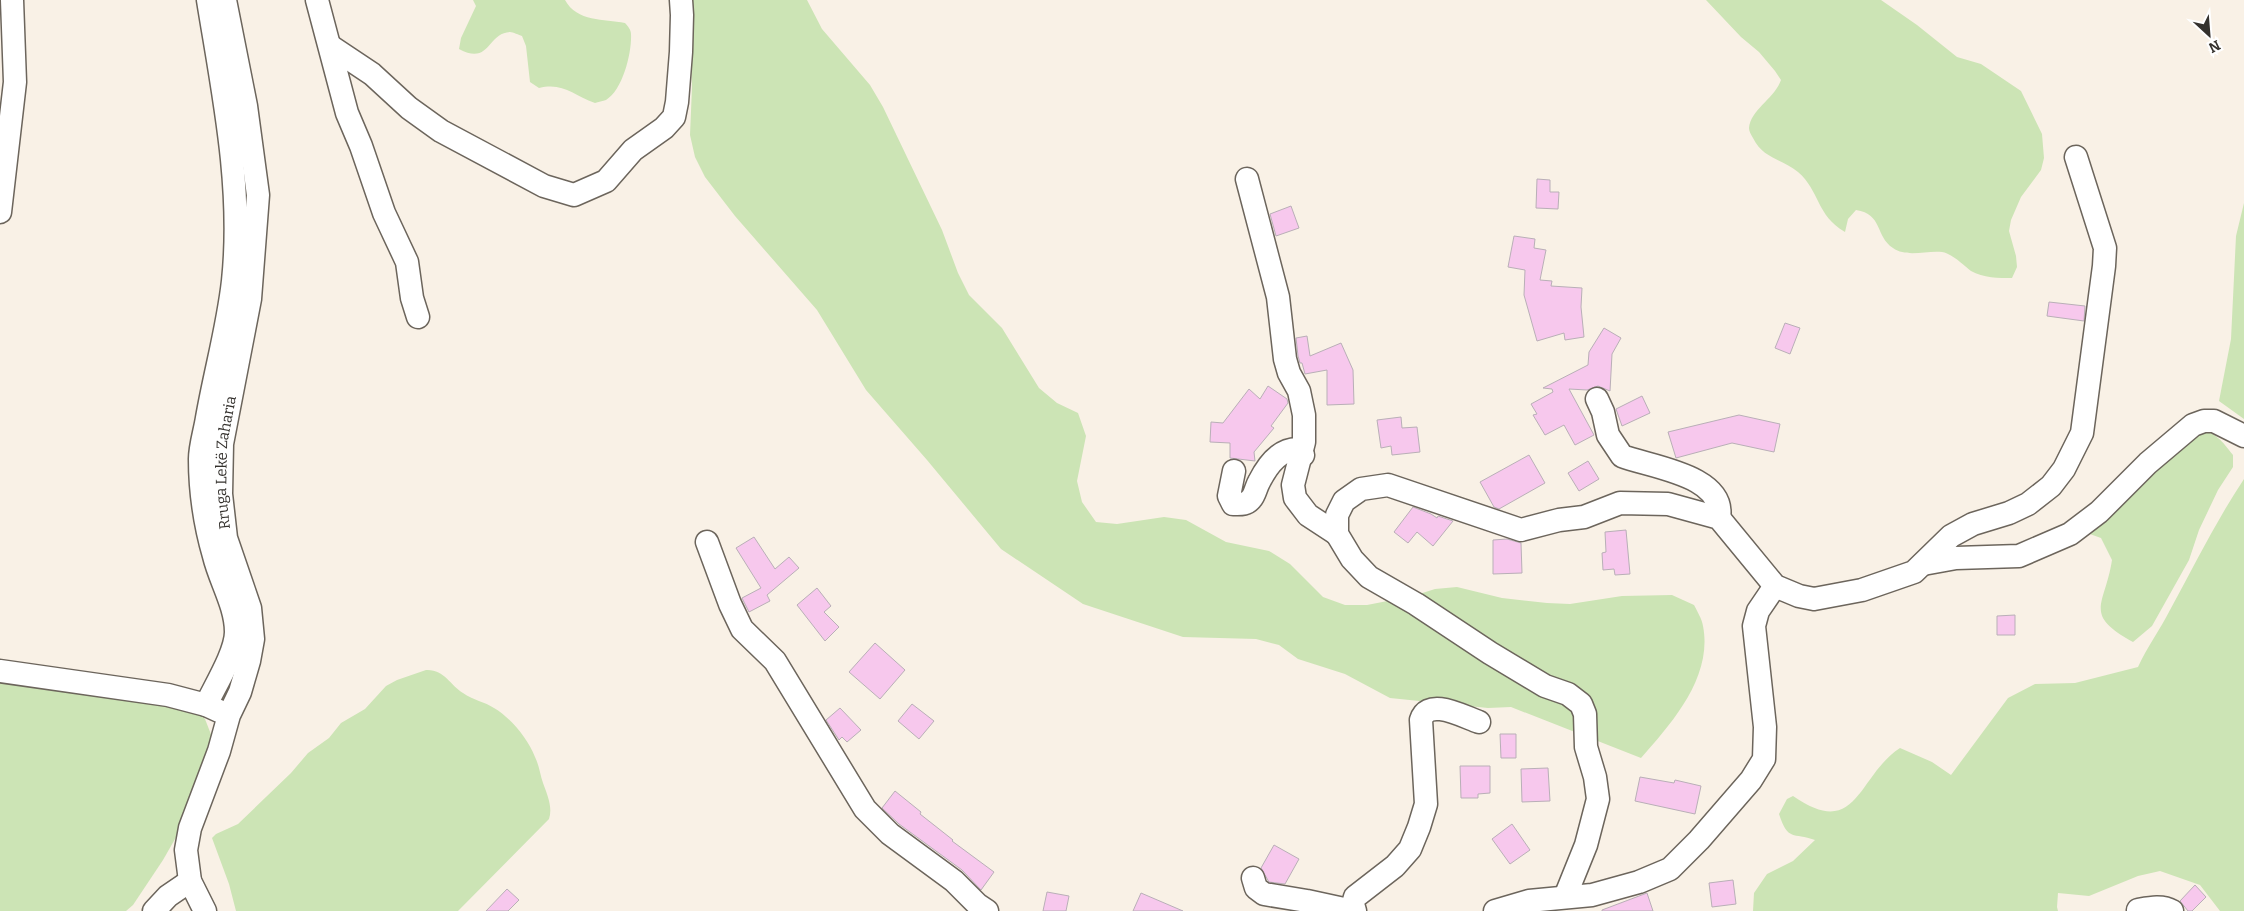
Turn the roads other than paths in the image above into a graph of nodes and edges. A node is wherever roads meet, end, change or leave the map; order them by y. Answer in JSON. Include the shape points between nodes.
{"nodes":[{"id":1,"x":12,"y":0,"type":"edge"},
{"id":2,"x":208,"y":0,"type":"edge"},
{"id":3,"x":225,"y":0,"type":"edge"},
{"id":4,"x":317,"y":0,"type":"edge"},
{"id":5,"x":680,"y":0,"type":"edge"},
{"id":6,"x":330,"y":46,"type":"junction"},
{"id":7,"x":2076,"y":157,"type":"dead end"},
{"id":8,"x":1247,"y":179,"type":"dead end"},
{"id":9,"x":0,"y":212,"type":"edge"},
{"id":10,"x":418,"y":317,"type":"dead end"},
{"id":11,"x":1597,"y":398,"type":"dead end"},
{"id":12,"x":2244,"y":436,"type":"edge"},
{"id":13,"x":1303,"y":455,"type":"junction"},
{"id":14,"x":1234,"y":471,"type":"dead end"},
{"id":15,"x":1719,"y":518,"type":"junction"},
{"id":16,"x":1337,"y":534,"type":"junction"},
{"id":17,"x":707,"y":542,"type":"dead end"},
{"id":18,"x":1923,"y":564,"type":"junction"},
{"id":19,"x":1775,"y":586,"type":"junction"},
{"id":20,"x":0,"y":671,"type":"edge"},
{"id":21,"x":206,"y":705,"type":"junction"},
{"id":22,"x":229,"y":716,"type":"junction"},
{"id":23,"x":1479,"y":722,"type":"dead end"},
{"id":24,"x":1253,"y":878,"type":"dead end"},
{"id":25,"x":190,"y":881,"type":"junction"},
{"id":26,"x":1566,"y":897,"type":"junction"},
{"id":27,"x":2138,"y":910,"type":"edge"},
{"id":28,"x":154,"y":911,"type":"edge"},
{"id":29,"x":205,"y":911,"type":"edge"},
{"id":30,"x":987,"y":911,"type":"edge"},
{"id":31,"x":1354,"y":911,"type":"edge"},
{"id":32,"x":1494,"y":911,"type":"edge"},
{"id":33,"x":2172,"y":911,"type":"edge"}],
"edges":[{"from":1,"to":9,"type":"street","via":[[15,82]]},
{"from":2,"to":21,"type":"street","via":[[233,157],[237,215],[233,281],[200,458],[204,513],[214,557],[232,606],[236,632],[230,656]]},
{"from":3,"to":22,"type":"street","name":"Rruga Lekë Zaharia","via":[[246,106],[258,195],[250,299],[222,444],[221,494],[226,538],[250,608],[253,639],[250,661]]},
{"from":4,"to":6,"type":"street"},
{"from":5,"to":6,"type":"street","via":[[681,52],[674,117],[633,150],[606,181],[574,195],[544,186],[441,131],[409,108],[372,74]]},
{"from":6,"to":10,"type":"street","via":[[347,113],[384,213],[408,262],[412,298]]},
{"from":7,"to":18,"type":"street","via":[[2105,248],[2082,432],[2052,486],[2028,504],[1973,524],[1951,536]]},
{"from":8,"to":13,"type":"street","via":[[1278,297],[1285,359],[1302,403]]},
{"from":11,"to":15,"type":"street","via":[[1608,435],[1622,456],[1679,472],[1698,483],[1716,498]]},
{"from":12,"to":18,"type":"street","via":[[2214,421],[2204,421],[2161,451],[2099,512],[2070,534],[2019,556],[1956,558]]},
{"from":13,"to":14,"type":"street","via":[[1298,449],[1280,454],[1260,479],[1252,498],[1244,504],[1233,504],[1229,496]]},
{"from":13,"to":16,"type":"street","via":[[1293,485],[1295,498],[1308,515]]},
{"from":15,"to":16,"type":"street","via":[[1668,504],[1620,503],[1584,517],[1521,530],[1388,485],[1361,489],[1344,501],[1337,515]]},
{"from":15,"to":19,"type":"street"},
{"from":16,"to":26,"type":"street","via":[[1352,559],[1369,576],[1490,653],[1581,704],[1585,714],[1586,747],[1596,777],[1598,799],[1586,845]]},
{"from":17,"to":30,"type":"street","via":[[742,629],[775,662],[865,809],[890,834],[954,881]]},
{"from":18,"to":19,"type":"street","via":[[1914,572],[1894,580],[1830,597],[1814,599],[1799,596]]},
{"from":19,"to":26,"type":"street","via":[[1758,611],[1754,626],[1765,727],[1764,759],[1751,780],[1670,869],[1640,882],[1592,895]]},
{"from":20,"to":21,"type":"street","via":[[168,695]]},
{"from":21,"to":22,"type":"street"},
{"from":22,"to":25,"type":"street","name":"Rruga Lekë Zaharia","via":[[190,828],[186,850]]},
{"from":23,"to":31,"type":"street","via":[[1438,708],[1423,712],[1426,804],[1419,827],[1410,849],[1395,866],[1355,897]]},
{"from":24,"to":31,"type":"street","via":[[1256,888],[1264,894]]},
{"from":25,"to":28,"type":"street","via":[[168,896]]},
{"from":25,"to":29,"type":"street","name":"Rruga Lekë Zaharia"},
{"from":26,"to":32,"type":"street","via":[[1529,901]]},
{"from":27,"to":33,"type":"street","via":[[2153,907]]}]}
